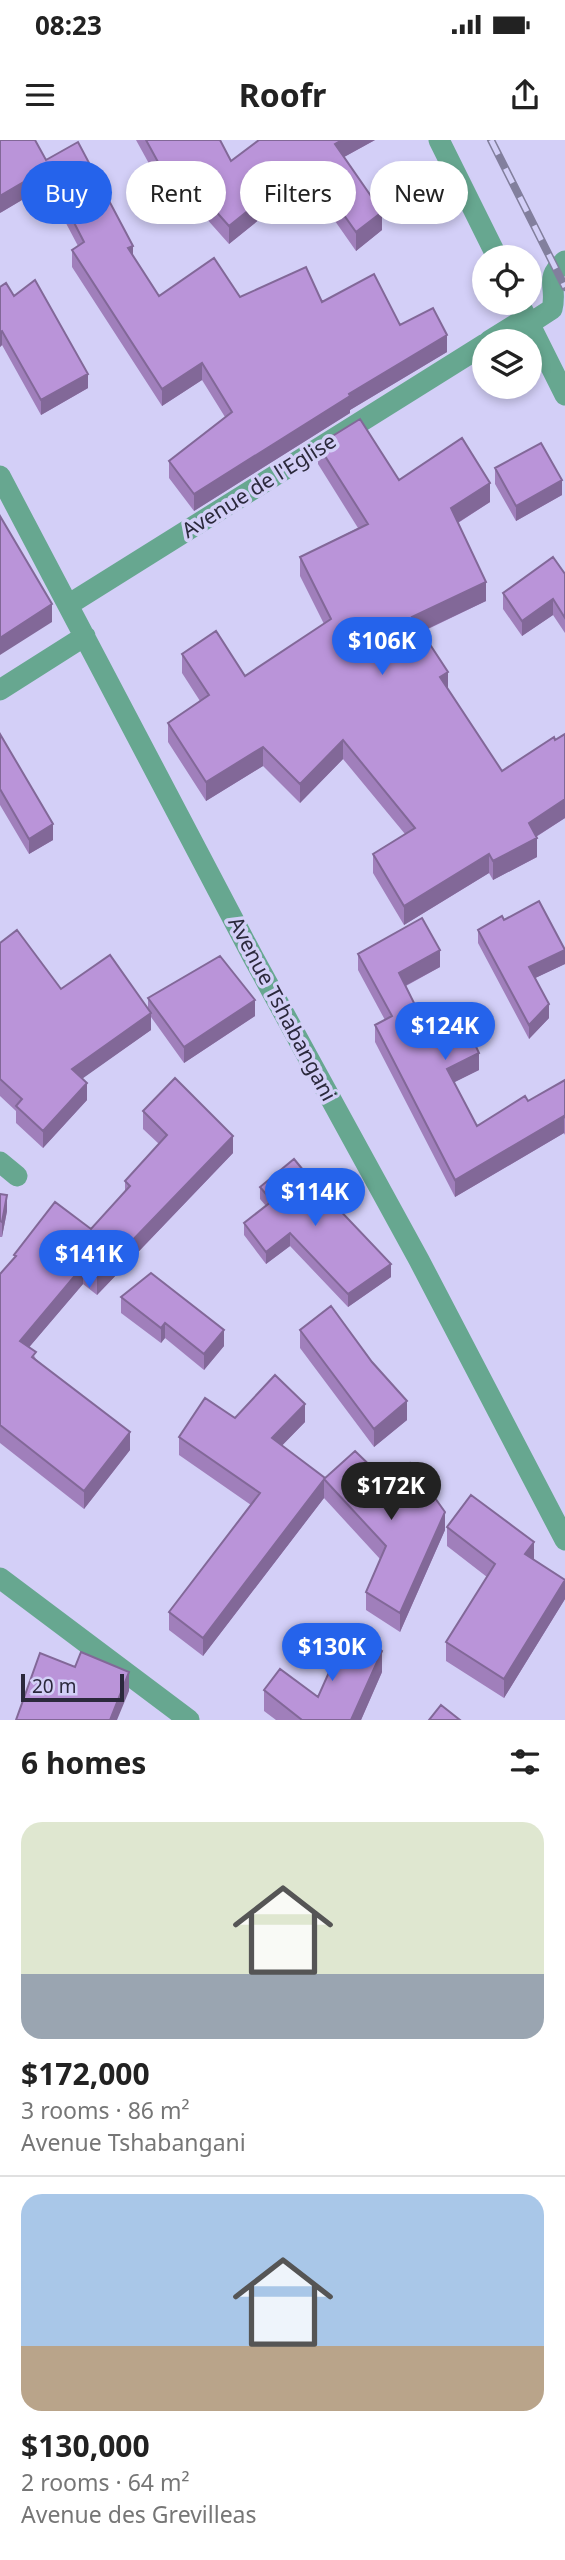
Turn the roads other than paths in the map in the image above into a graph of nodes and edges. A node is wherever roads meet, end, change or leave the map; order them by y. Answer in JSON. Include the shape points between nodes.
{"nodes":[{"id":1,"x":439,"y":140,"type":"edge"},
{"id":2,"x":491,"y":245,"type":"edge"},
{"id":3,"x":565,"y":261,"type":"edge"},
{"id":4,"x":542,"y":311,"type":"edge"},
{"id":5,"x":525,"y":315,"type":"edge"},
{"id":6,"x":506,"y":329,"type":"edge"},
{"id":7,"x":472,"y":352,"type":"edge"},
{"id":8,"x":565,"y":395,"type":"edge"},
{"id":9,"x":0,"y":476,"type":"edge"},
{"id":10,"x":68,"y":605,"type":"junction"},
{"id":11,"x":85,"y":636,"type":"junction"},
{"id":12,"x":0,"y":690,"type":"edge"},
{"id":13,"x":565,"y":1540,"type":"edge"},
{"id":14,"x":0,"y":1578,"type":"edge"},
{"id":15,"x":189,"y":1720,"type":"edge"}],
"edges":[{"from":1,"to":2,"type":"street"},
{"from":3,"to":4,"type":"street","via":[[552,276],[552,309]]},
{"from":5,"to":6,"type":"street"},
{"from":5,"to":8,"type":"street"},
{"from":7,"to":10,"type":"street","name":"Avenue de l'Eglise"},
{"from":9,"to":10,"type":"street","name":"Avenue Tshabangani"},
{"from":10,"to":11,"type":"street","name":"Avenue Tshabangani"},
{"from":11,"to":12,"type":"street"},
{"from":11,"to":13,"type":"street","name":"Avenue Tshabangani"},
{"from":14,"to":15,"type":"street"}]}
